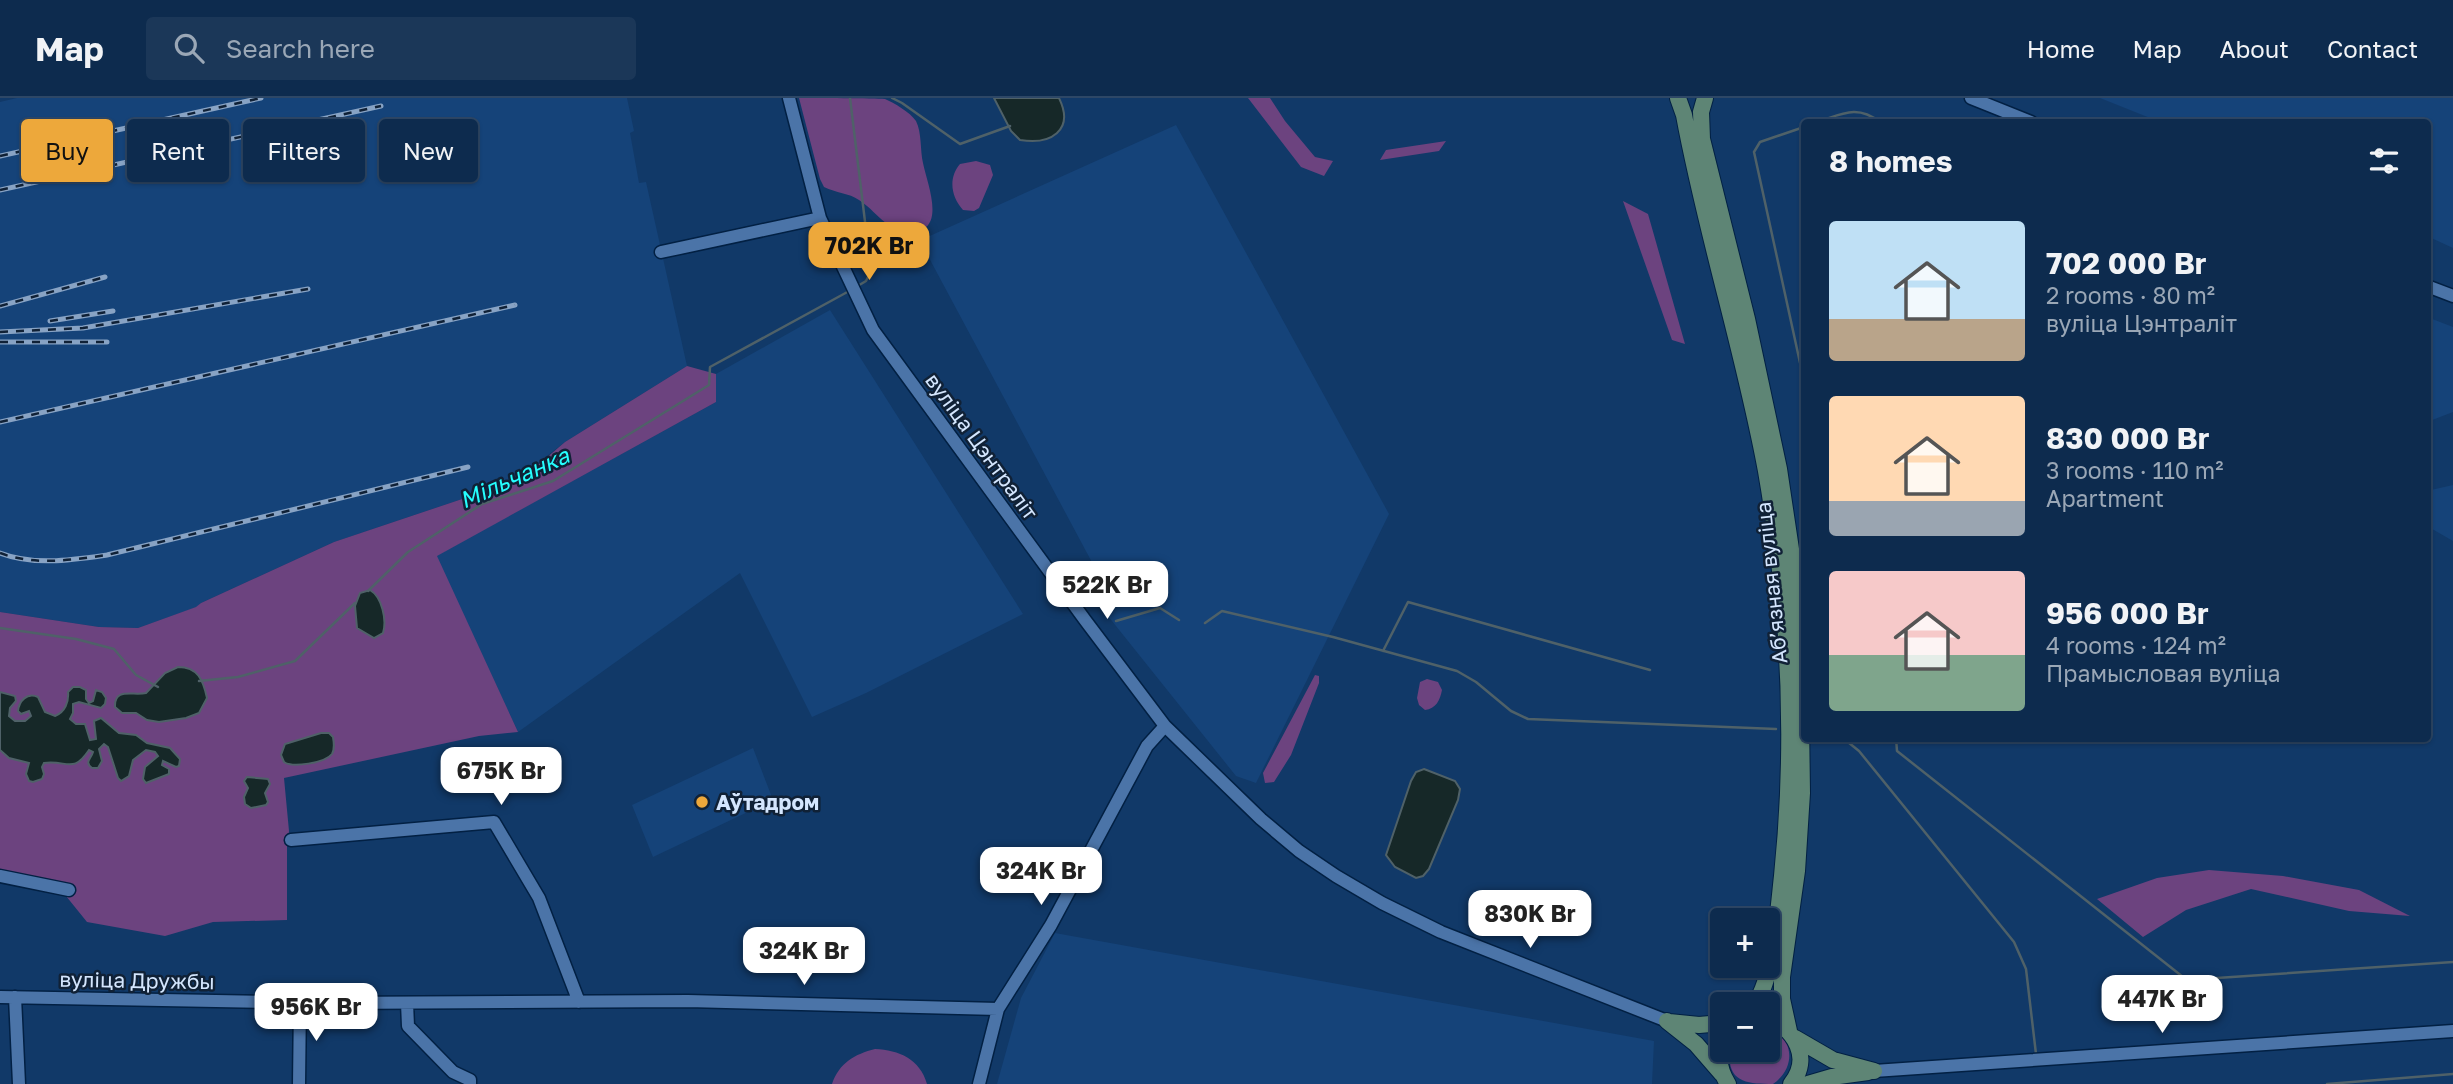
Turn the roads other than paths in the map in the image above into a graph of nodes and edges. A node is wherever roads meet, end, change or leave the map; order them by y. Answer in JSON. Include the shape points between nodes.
{"nodes":[{"id":1,"x":789,"y":98,"type":"edge"},
{"id":2,"x":1678,"y":98,"type":"edge"},
{"id":3,"x":1705,"y":98,"type":"edge"},
{"id":4,"x":1971,"y":98,"type":"edge"},
{"id":5,"x":2024,"y":119,"type":"edge"},
{"id":6,"x":1696,"y":144,"type":"junction"},
{"id":7,"x":820,"y":218,"type":"junction"},
{"id":8,"x":661,"y":252,"type":"dead end"},
{"id":9,"x":2431,"y":288,"type":"edge"},
{"id":10,"x":2453,"y":296,"type":"edge"},
{"id":11,"x":1801,"y":714,"type":"edge"},
{"id":12,"x":1165,"y":726,"type":"junction"},
{"id":13,"x":1801,"y":742,"type":"edge"},
{"id":14,"x":291,"y":840,"type":"dead end"},
{"id":15,"x":0,"y":876,"type":"edge"},
{"id":16,"x":69,"y":890,"type":"dead end"},
{"id":17,"x":1761,"y":992,"type":"edge"},
{"id":18,"x":0,"y":997,"type":"edge"},
{"id":19,"x":15,"y":997,"type":"junction"},
{"id":20,"x":300,"y":1002,"type":"junction"},
{"id":21,"x":579,"y":1002,"type":"junction"},
{"id":22,"x":407,"y":1003,"type":"junction"},
{"id":23,"x":998,"y":1009,"type":"junction"},
{"id":24,"x":1667,"y":1021,"type":"junction"},
{"id":25,"x":1710,"y":1024,"type":"edge"},
{"id":26,"x":1780,"y":1024,"type":"edge"},
{"id":27,"x":2453,"y":1031,"type":"edge"},
{"id":28,"x":1792,"y":1034,"type":"junction"},
{"id":29,"x":1874,"y":1071,"type":"junction"},
{"id":30,"x":1725,"y":1079,"type":"edge"},
{"id":31,"x":19,"y":1084,"type":"edge"},
{"id":32,"x":299,"y":1084,"type":"edge"},
{"id":33,"x":470,"y":1084,"type":"edge"},
{"id":34,"x":979,"y":1084,"type":"edge"},
{"id":35,"x":1791,"y":1084,"type":"edge"},
{"id":36,"x":1808,"y":1084,"type":"edge"}],
"edges":[{"from":1,"to":7,"type":"street","name":"вуліца Цэнтраліт"},
{"from":2,"to":6,"type":"main road"},
{"from":3,"to":6,"type":"main road"},
{"from":4,"to":5,"type":"street"},
{"from":6,"to":11,"type":"main road","name":"Абʼязная вуліца","via":[[1747,319],[1779,469],[1795,576]]},
{"from":6,"to":17,"type":"main road","name":"Абʼязная вуліца","via":[[1766,471],[1787,643],[1787,826],[1767,980]]},
{"from":7,"to":8,"type":"street"},
{"from":7,"to":12,"type":"street","name":"вуліца Цэнтраліт","via":[[873,330]]},
{"from":9,"to":10,"type":"street"},
{"from":12,"to":23,"type":"street","via":[[1147,746],[1051,925]]},
{"from":12,"to":24,"type":"street","name":"вуліца Цэнтраліт","via":[[1299,851],[1382,903],[1441,932]]},
{"from":13,"to":28,"type":"main road","name":"Абʼязная вуліца","via":[[1797,871],[1782,976],[1782,999]]},
{"from":14,"to":21,"type":"street","via":[[494,822],[539,898]]},
{"from":15,"to":16,"type":"street"},
{"from":18,"to":19,"type":"street","name":"вуліца Дружбы"},
{"from":19,"to":20,"type":"street","name":"вуліца Дружбы"},
{"from":19,"to":31,"type":"street"},
{"from":20,"to":22,"type":"street","name":"вуліца Дружбы"},
{"from":20,"to":32,"type":"street"},
{"from":21,"to":22,"type":"street","name":"вуліца Дружбы"},
{"from":21,"to":23,"type":"street","name":"вуліца Дружбы"},
{"from":22,"to":33,"type":"street","via":[[408,1026]]},
{"from":23,"to":34,"type":"street"},
{"from":24,"to":25,"type":"main road"},
{"from":24,"to":30,"type":"main road","via":[[1696,1044]]},
{"from":26,"to":28,"type":"main road"},
{"from":27,"to":29,"type":"street"},
{"from":28,"to":29,"type":"main road","via":[[1833,1060]]},
{"from":28,"to":35,"type":"main road","name":"Абʼязная вуліца","via":[[1800,1065]]},
{"from":29,"to":36,"type":"main road"}]}
